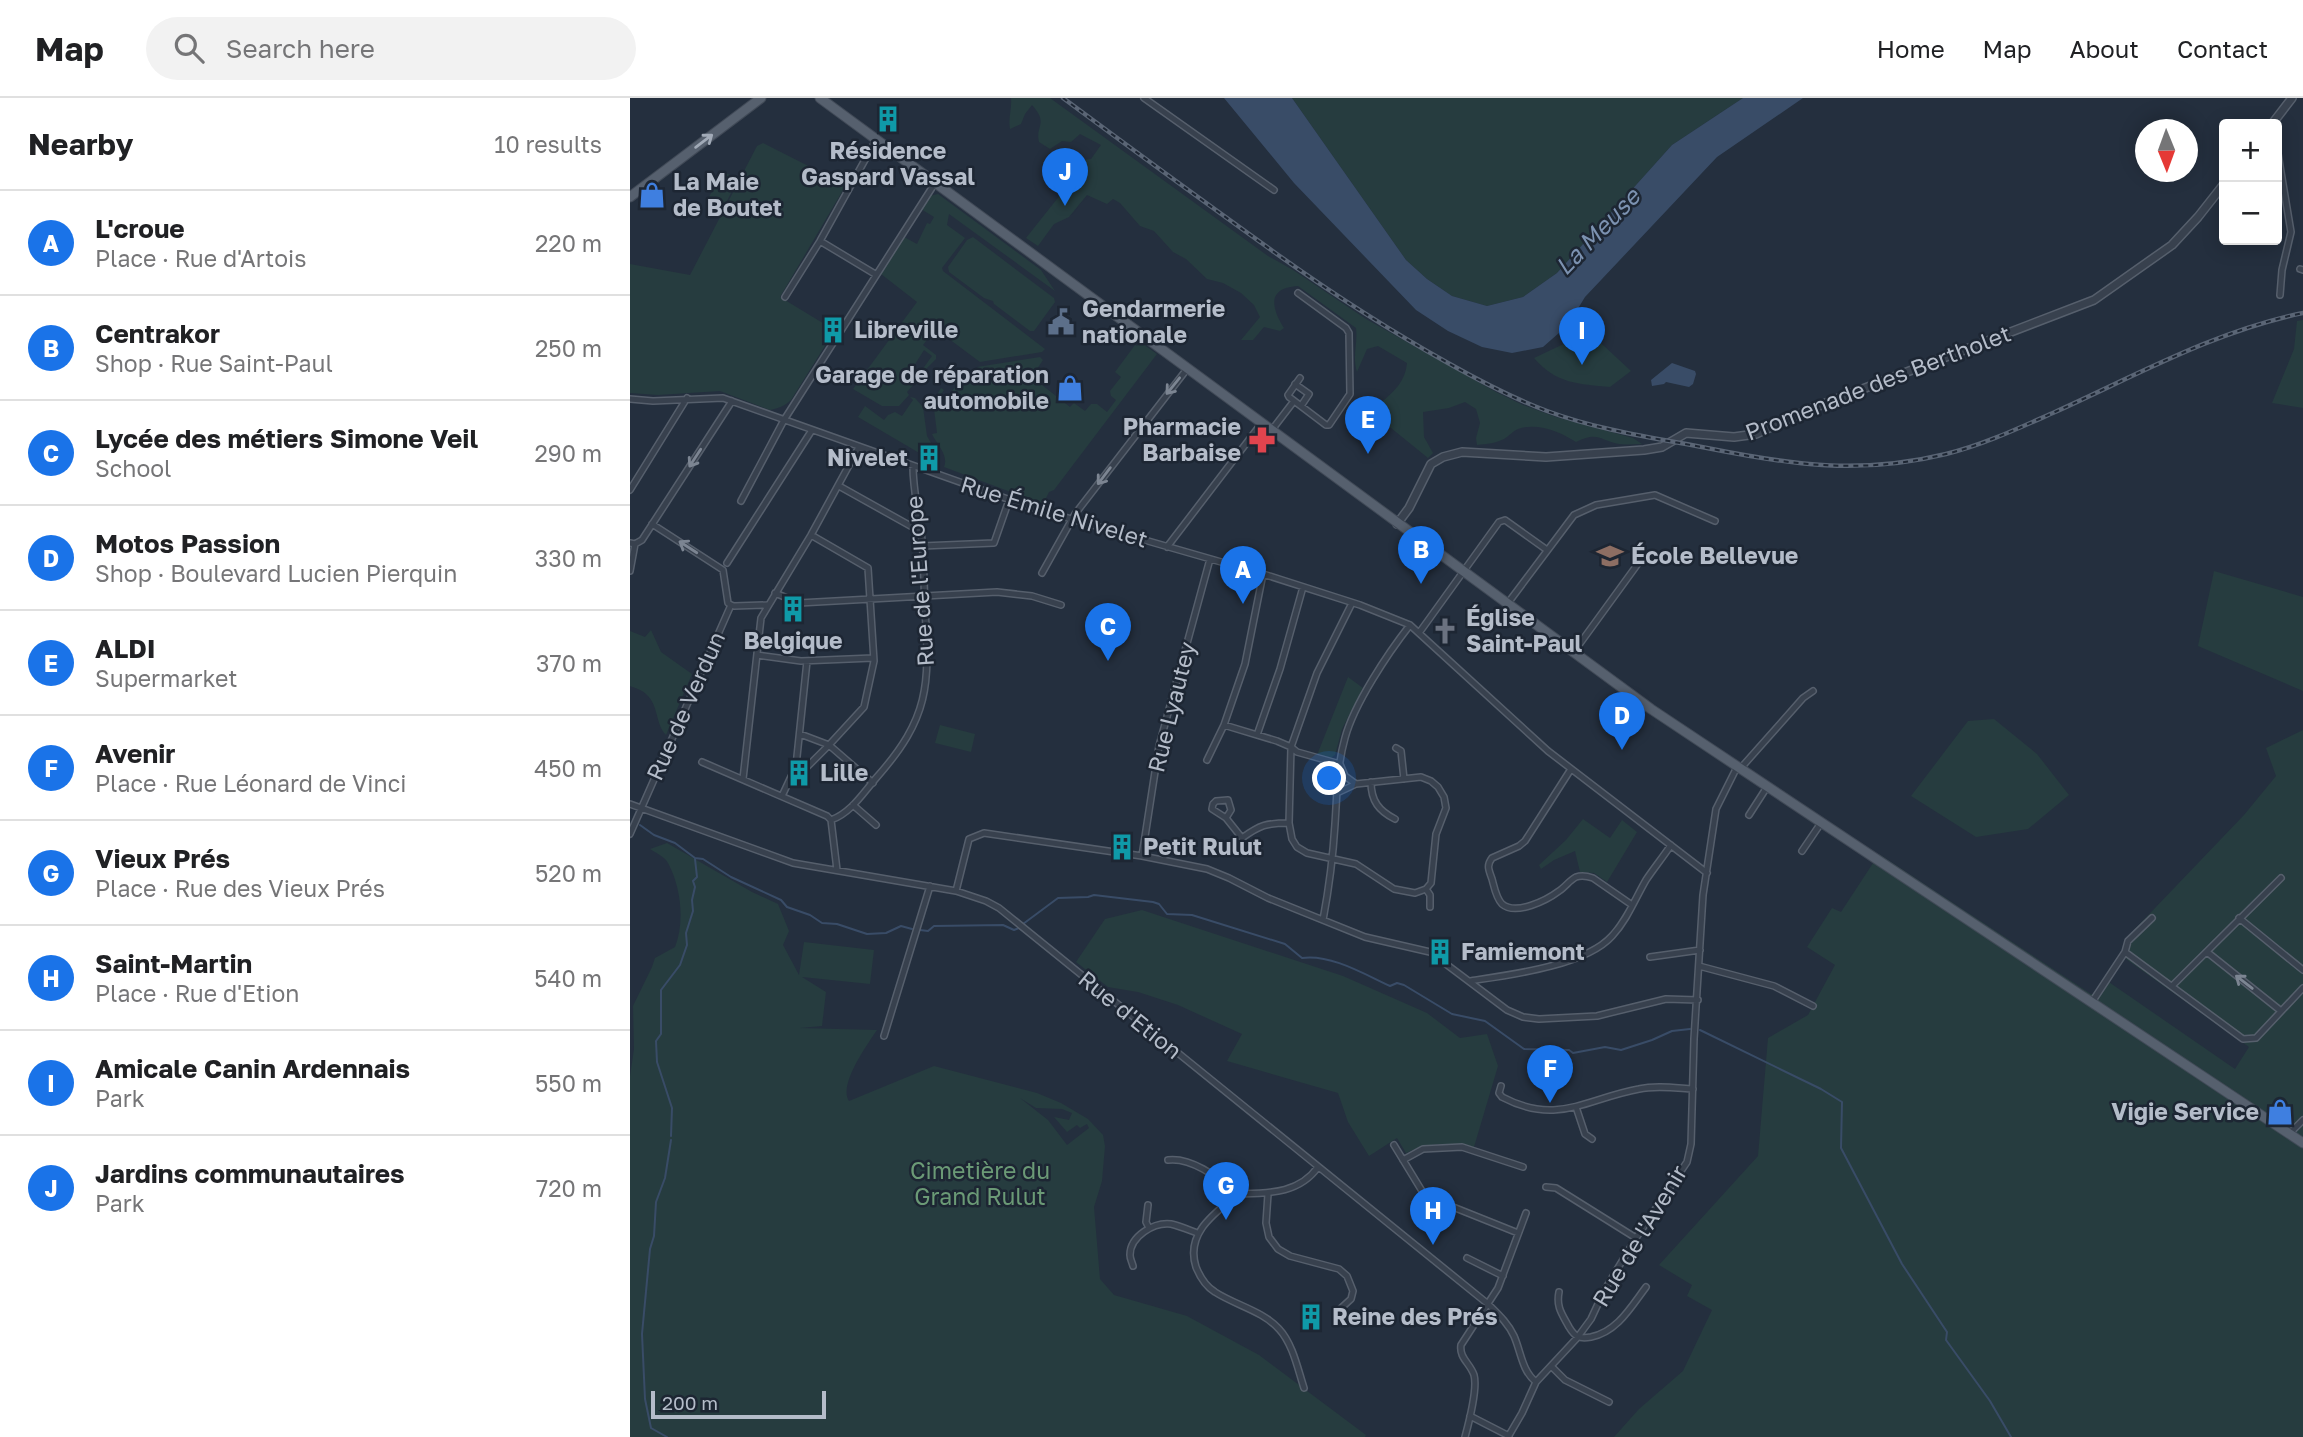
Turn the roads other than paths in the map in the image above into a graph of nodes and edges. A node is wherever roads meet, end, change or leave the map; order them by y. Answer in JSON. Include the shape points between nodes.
{"nodes":[{"id":1,"x":759,"y":98,"type":"edge"},
{"id":2,"x":820,"y":98,"type":"edge"},
{"id":3,"x":1144,"y":98,"type":"edge"},
{"id":4,"x":2292,"y":98,"type":"edge"},
{"id":5,"x":2276,"y":119,"type":"edge"},
{"id":6,"x":876,"y":140,"type":"junction"},
{"id":7,"x":2282,"y":178,"type":"edge"},
{"id":8,"x":935,"y":183,"type":"junction"},
{"id":9,"x":1274,"y":190,"type":"dead end"},
{"id":10,"x":2219,"y":190,"type":"edge"},
{"id":11,"x":631,"y":196,"type":"edge"},
{"id":12,"x":2282,"y":202,"type":"edge"},
{"id":13,"x":2286,"y":202,"type":"junction"},
{"id":14,"x":820,"y":241,"type":"junction"},
{"id":15,"x":875,"y":274,"type":"junction"},
{"id":16,"x":1298,"y":293,"type":"dead end"},
{"id":17,"x":2280,"y":295,"type":"dead end"},
{"id":18,"x":785,"y":297,"type":"dead end"},
{"id":19,"x":1187,"y":369,"type":"junction"},
{"id":20,"x":1300,"y":378,"type":"dead end"},
{"id":21,"x":1295,"y":384,"type":"junction"},
{"id":22,"x":687,"y":398,"type":"junction"},
{"id":23,"x":630,"y":400,"type":"edge"},
{"id":24,"x":732,"y":401,"type":"junction"},
{"id":25,"x":1294,"y":401,"type":"junction"},
{"id":26,"x":1301,"y":406,"type":"junction"},
{"id":27,"x":784,"y":421,"type":"junction"},
{"id":28,"x":1261,"y":424,"type":"junction"},
{"id":29,"x":812,"y":430,"type":"junction"},
{"id":30,"x":1271,"y":431,"type":"junction"},
{"id":31,"x":859,"y":447,"type":"junction"},
{"id":32,"x":913,"y":466,"type":"junction"},
{"id":33,"x":839,"y":486,"type":"junction"},
{"id":34,"x":630,"y":490,"type":"edge"},
{"id":35,"x":1009,"y":500,"type":"junction"},
{"id":36,"x":741,"y":501,"type":"dead end"},
{"id":37,"x":1072,"y":520,"type":"junction"},
{"id":38,"x":1715,"y":521,"type":"dead end"},
{"id":39,"x":652,"y":524,"type":"junction"},
{"id":40,"x":1397,"y":524,"type":"junction"},
{"id":41,"x":920,"y":529,"type":"junction"},
{"id":42,"x":811,"y":535,"type":"junction"},
{"id":43,"x":632,"y":543,"type":"edge"},
{"id":44,"x":922,"y":545,"type":"junction"},
{"id":45,"x":1167,"y":547,"type":"junction"},
{"id":46,"x":1546,"y":550,"type":"junction"},
{"id":47,"x":1645,"y":554,"type":"dead end"},
{"id":48,"x":1210,"y":559,"type":"junction"},
{"id":49,"x":727,"y":563,"type":"dead end"},
{"id":50,"x":630,"y":571,"type":"edge"},
{"id":51,"x":1464,"y":571,"type":"junction"},
{"id":52,"x":1042,"y":573,"type":"dead end"},
{"id":53,"x":1263,"y":574,"type":"junction"},
{"id":54,"x":1303,"y":587,"type":"junction"},
{"id":55,"x":775,"y":593,"type":"junction"},
{"id":56,"x":925,"y":596,"type":"junction"},
{"id":57,"x":871,"y":599,"type":"junction"},
{"id":58,"x":1352,"y":603,"type":"junction"},
{"id":59,"x":1508,"y":603,"type":"junction"},
{"id":60,"x":730,"y":605,"type":"junction"},
{"id":61,"x":767,"y":605,"type":"junction"},
{"id":62,"x":1061,"y":606,"type":"dead end"},
{"id":63,"x":1410,"y":625,"type":"junction"},
{"id":64,"x":1419,"y":633,"type":"junction"},
{"id":65,"x":1573,"y":653,"type":"junction"},
{"id":66,"x":757,"y":655,"type":"junction"},
{"id":67,"x":873,"y":658,"type":"junction"},
{"id":68,"x":807,"y":660,"type":"junction"},
{"id":69,"x":1813,"y":691,"type":"dead end"},
{"id":70,"x":1224,"y":725,"type":"junction"},
{"id":71,"x":800,"y":734,"type":"junction"},
{"id":72,"x":1257,"y":735,"type":"junction"},
{"id":73,"x":829,"y":745,"type":"junction"},
{"id":74,"x":1291,"y":747,"type":"junction"},
{"id":75,"x":1396,"y":748,"type":"dead end"},
{"id":76,"x":1208,"y":760,"type":"dead end"},
{"id":77,"x":702,"y":762,"type":"dead end"},
{"id":78,"x":1340,"y":765,"type":"junction"},
{"id":79,"x":796,"y":766,"type":"junction"},
{"id":80,"x":1738,"y":768,"type":"junction"},
{"id":81,"x":1571,"y":769,"type":"junction"},
{"id":82,"x":743,"y":779,"type":"junction"},
{"id":83,"x":1404,"y":779,"type":"junction"},
{"id":84,"x":873,"y":782,"type":"junction"},
{"id":85,"x":1371,"y":782,"type":"junction"},
{"id":86,"x":1356,"y":784,"type":"junction"},
{"id":87,"x":1767,"y":787,"type":"junction"},
{"id":88,"x":1337,"y":793,"type":"junction"},
{"id":89,"x":782,"y":796,"type":"junction"},
{"id":90,"x":630,"y":804,"type":"edge"},
{"id":91,"x":853,"y":806,"type":"junction"},
{"id":92,"x":641,"y":808,"type":"junction"},
{"id":93,"x":1749,"y":815,"type":"dead end"},
{"id":94,"x":1226,"y":817,"type":"dead end"},
{"id":95,"x":1395,"y":819,"type":"dead end"},
{"id":96,"x":831,"y":821,"type":"junction"},
{"id":97,"x":1289,"y":823,"type":"junction"},
{"id":98,"x":1821,"y":823,"type":"junction"},
{"id":99,"x":876,"y":825,"type":"dead end"},
{"id":100,"x":630,"y":834,"type":"edge"},
{"id":101,"x":1671,"y":845,"type":"junction"},
{"id":102,"x":1802,"y":851,"type":"dead end"},
{"id":103,"x":1142,"y":856,"type":"junction"},
{"id":104,"x":1333,"y":857,"type":"junction"},
{"id":105,"x":837,"y":870,"type":"junction"},
{"id":106,"x":1707,"y":873,"type":"junction"},
{"id":107,"x":2281,"y":878,"type":"dead end"},
{"id":108,"x":930,"y":886,"type":"junction"},
{"id":109,"x":1426,"y":889,"type":"junction"},
{"id":110,"x":956,"y":891,"type":"junction"},
{"id":111,"x":2265,"y":893,"type":"junction"},
{"id":112,"x":2271,"y":899,"type":"dead end"},
{"id":113,"x":1632,"y":905,"type":"junction"},
{"id":114,"x":1430,"y":907,"type":"dead end"},
{"id":115,"x":2152,"y":918,"type":"dead end"},
{"id":116,"x":2239,"y":918,"type":"junction"},
{"id":117,"x":1323,"y":920,"type":"junction"},
{"id":118,"x":1700,"y":950,"type":"junction"},
{"id":119,"x":2125,"y":952,"type":"junction"},
{"id":120,"x":2207,"y":952,"type":"junction"},
{"id":121,"x":1650,"y":957,"type":"dead end"},
{"id":122,"x":1699,"y":966,"type":"junction"},
{"id":123,"x":2303,"y":970,"type":"edge"},
{"id":124,"x":1469,"y":981,"type":"junction"},
{"id":125,"x":2173,"y":985,"type":"junction"},
{"id":126,"x":2303,"y":988,"type":"edge"},
{"id":127,"x":1698,"y":1000,"type":"junction"},
{"id":128,"x":2092,"y":1002,"type":"junction"},
{"id":129,"x":1813,"y":1006,"type":"dead end"},
{"id":130,"x":2281,"y":1011,"type":"junction"},
{"id":131,"x":884,"y":1036,"type":"dead end"},
{"id":132,"x":1501,"y":1086,"type":"dead end"},
{"id":133,"x":1693,"y":1089,"type":"junction"},
{"id":134,"x":1576,"y":1107,"type":"junction"},
{"id":135,"x":2303,"y":1120,"type":"edge"},
{"id":136,"x":2289,"y":1134,"type":"junction"},
{"id":137,"x":1592,"y":1139,"type":"dead end"},
{"id":138,"x":2303,"y":1143,"type":"edge"},
{"id":139,"x":1394,"y":1145,"type":"dead end"},
{"id":140,"x":1168,"y":1160,"type":"dead end"},
{"id":141,"x":1403,"y":1160,"type":"junction"},
{"id":142,"x":1318,"y":1167,"type":"junction"},
{"id":143,"x":1523,"y":1167,"type":"dead end"},
{"id":144,"x":1546,"y":1187,"type":"dead end"},
{"id":145,"x":1238,"y":1194,"type":"junction"},
{"id":146,"x":1268,"y":1194,"type":"junction"},
{"id":147,"x":1148,"y":1205,"type":"dead end"},
{"id":148,"x":1526,"y":1213,"type":"dead end"},
{"id":149,"x":1149,"y":1228,"type":"junction"},
{"id":150,"x":1197,"y":1233,"type":"junction"},
{"id":151,"x":1518,"y":1233,"type":"junction"},
{"id":152,"x":1636,"y":1238,"type":"junction"},
{"id":153,"x":1467,"y":1258,"type":"dead end"},
{"id":154,"x":1133,"y":1266,"type":"dead end"},
{"id":155,"x":1503,"y":1276,"type":"junction"},
{"id":156,"x":1646,"y":1287,"type":"dead end"},
{"id":157,"x":1559,"y":1292,"type":"dead end"},
{"id":158,"x":1488,"y":1304,"type":"junction"},
{"id":159,"x":1339,"y":1310,"type":"dead end"},
{"id":160,"x":1577,"y":1338,"type":"junction"},
{"id":161,"x":1551,"y":1366,"type":"junction"},
{"id":162,"x":1536,"y":1382,"type":"junction"},
{"id":163,"x":1304,"y":1388,"type":"dead end"},
{"id":164,"x":1609,"y":1402,"type":"dead end"},
{"id":165,"x":1470,"y":1416,"type":"junction"},
{"id":166,"x":1508,"y":1436,"type":"edge"},
{"id":167,"x":1465,"y":1437,"type":"edge"}],
"edges":[{"from":11,"to":1,"type":"main road","one_way":true},
{"from":2,"to":6,"type":"main road"},
{"from":3,"to":9,"type":"street"},
{"from":4,"to":5,"type":"street"},
{"from":6,"to":8,"type":"main road"},
{"from":6,"to":14,"type":"street"},
{"from":7,"to":13,"type":"street"},
{"from":8,"to":15,"type":"street"},
{"from":8,"to":19,"type":"main road"},
{"from":10,"to":40,"type":"street","name":"Promenade des Bertholet","via":[[2172,245],[2094,300],[1756,434],[1686,433],[1665,446],[1644,450],[1546,457],[1462,452],[1443,457],[1431,464]]},
{"from":12,"to":13,"type":"street"},
{"from":13,"to":17,"type":"street","via":[[2291,232]]},
{"from":14,"to":15,"type":"street"},
{"from":14,"to":18,"type":"street"},
{"from":15,"to":27,"type":"street"},
{"from":16,"to":26,"type":"street","via":[[1349,333],[1350,394],[1329,425]]},
{"from":19,"to":28,"type":"main road"},
{"from":19,"to":37,"type":"street","one_way":true},
{"from":20,"to":21,"type":"street"},
{"from":21,"to":25,"type":"street","via":[[1288,395]]},
{"from":21,"to":26,"type":"street","via":[[1309,394]]},
{"from":22,"to":23,"type":"street","name":"Rue Émile Nivelet"},
{"from":22,"to":24,"type":"street","name":"Rue Émile Nivelet"},
{"from":22,"to":34,"type":"street"},
{"from":24,"to":27,"type":"street","name":"Rue Émile Nivelet"},
{"from":24,"to":39,"type":"street","one_way":true},
{"from":25,"to":26,"type":"street"},
{"from":25,"to":30,"type":"street"},
{"from":27,"to":29,"type":"street","name":"Rue Émile Nivelet"},
{"from":27,"to":36,"type":"street"},
{"from":28,"to":30,"type":"main road"},
{"from":28,"to":45,"type":"street"},
{"from":29,"to":31,"type":"street","name":"Rue Émile Nivelet"},
{"from":29,"to":49,"type":"street"},
{"from":30,"to":40,"type":"main road"},
{"from":31,"to":32,"type":"street","name":"Rue Émile Nivelet"},
{"from":31,"to":33,"type":"street"},
{"from":32,"to":35,"type":"street","name":"Rue Émile Nivelet"},
{"from":32,"to":41,"type":"street","name":"Rue de l'Europe"},
{"from":33,"to":41,"type":"street"},
{"from":33,"to":42,"type":"street"},
{"from":35,"to":37,"type":"street","name":"Rue Émile Nivelet"},
{"from":35,"to":44,"type":"street","via":[[994,542]]},
{"from":37,"to":45,"type":"street","name":"Rue Émile Nivelet"},
{"from":37,"to":52,"type":"street"},
{"from":38,"to":46,"type":"street","via":[[1655,495],[1596,505],[1574,515]]},
{"from":39,"to":43,"type":"street","via":[[642,540]]},
{"from":60,"to":39,"type":"street","one_way":true,"via":[[723,570]]},
{"from":40,"to":51,"type":"main road"},
{"from":41,"to":44,"type":"street","name":"Rue de l'Europe"},
{"from":42,"to":55,"type":"street"},
{"from":42,"to":57,"type":"street","via":[[868,568]]},
{"from":43,"to":50,"type":"street"},
{"from":44,"to":56,"type":"street","name":"Rue de l'Europe"},
{"from":45,"to":48,"type":"street","name":"Rue Émile Nivelet"},
{"from":46,"to":51,"type":"street","via":[[1506,520],[1499,522]]},
{"from":46,"to":59,"type":"street"},
{"from":47,"to":65,"type":"street"},
{"from":48,"to":53,"type":"street","name":"Rue Émile Nivelet"},
{"from":48,"to":103,"type":"street","name":"Rue Lyautey","via":[[1159,746]]},
{"from":51,"to":59,"type":"main road"},
{"from":51,"to":64,"type":"street"},
{"from":53,"to":54,"type":"street","name":"Rue Émile Nivelet"},
{"from":53,"to":70,"type":"street","via":[[1245,664]]},
{"from":54,"to":58,"type":"street","name":"Rue Émile Nivelet"},
{"from":54,"to":72,"type":"street"},
{"from":55,"to":57,"type":"street","via":[[799,603]]},
{"from":55,"to":61,"type":"street"},
{"from":56,"to":57,"type":"street"},
{"from":56,"to":62,"type":"street","via":[[1015,593]]},
{"from":56,"to":84,"type":"street","name":"Rue de l'Europe","via":[[928,663],[920,711],[899,753]]},
{"from":57,"to":67,"type":"street"},
{"from":58,"to":63,"type":"street","name":"Rue Émile Nivelet"},
{"from":58,"to":74,"type":"street","via":[[1317,673]]},
{"from":59,"to":65,"type":"main road"},
{"from":60,"to":61,"type":"street"},
{"from":60,"to":92,"type":"street","name":"Rue de Verdun"},
{"from":61,"to":66,"type":"street"},
{"from":63,"to":64,"type":"street","name":"Rue Émile Nivelet"},
{"from":63,"to":78,"type":"street","via":[[1354,713]]},
{"from":64,"to":81,"type":"street","name":"Rue Émile Nivelet"},
{"from":65,"to":80,"type":"main road"},
{"from":66,"to":68,"type":"street"},
{"from":66,"to":82,"type":"street"},
{"from":67,"to":68,"type":"street"},
{"from":67,"to":73,"type":"street","via":[[864,707]]},
{"from":68,"to":71,"type":"street"},
{"from":69,"to":80,"type":"street","name":"Rue de l'Avenir"},
{"from":70,"to":72,"type":"street"},
{"from":70,"to":76,"type":"street"},
{"from":71,"to":73,"type":"street"},
{"from":71,"to":79,"type":"street"},
{"from":72,"to":74,"type":"street"},
{"from":73,"to":79,"type":"street","via":[[806,768]]},
{"from":73,"to":84,"type":"street"},
{"from":74,"to":78,"type":"street"},
{"from":74,"to":97,"type":"street"},
{"from":75,"to":83,"type":"street","via":[[1401,751]]},
{"from":77,"to":82,"type":"street"},
{"from":78,"to":86,"type":"street"},
{"from":78,"to":88,"type":"street"},
{"from":79,"to":89,"type":"street"},
{"from":80,"to":87,"type":"main road"},
{"from":80,"to":106,"type":"street","name":"Rue de l'Avenir","via":[[1716,809]]},
{"from":81,"to":101,"type":"street","name":"Rue Émile Nivelet"},
{"from":81,"to":113,"type":"street","via":[[1525,841],[1489,862],[1498,898],[1507,907],[1524,907],[1586,876]]},
{"from":82,"to":89,"type":"street"},
{"from":83,"to":85,"type":"street"},
{"from":83,"to":109,"type":"street","via":[[1431,781],[1444,797],[1446,808]]},
{"from":84,"to":91,"type":"street","name":"Rue de l'Europe"},
{"from":85,"to":86,"type":"street"},
{"from":85,"to":95,"type":"street","via":[[1376,803]]},
{"from":86,"to":88,"type":"street"},
{"from":87,"to":93,"type":"street"},
{"from":87,"to":98,"type":"main road"},
{"from":88,"to":104,"type":"street"},
{"from":89,"to":96,"type":"street"},
{"from":90,"to":92,"type":"street","name":"Rue d'Etion"},
{"from":91,"to":96,"type":"street","name":"Rue de l'Europe"},
{"from":91,"to":99,"type":"street"},
{"from":92,"to":100,"type":"street","name":"Rue de Verdun"},
{"from":92,"to":105,"type":"street","name":"Rue d'Etion","via":[[793,863]]},
{"from":94,"to":97,"type":"street","via":[[1242,838],[1267,823]]},
{"from":96,"to":105,"type":"street"},
{"from":97,"to":104,"type":"street","via":[[1297,847]]},
{"from":98,"to":102,"type":"street"},
{"from":98,"to":128,"type":"main road"},
{"from":101,"to":106,"type":"street","name":"Rue Émile Nivelet"},
{"from":101,"to":113,"type":"street"},
{"from":103,"to":110,"type":"street","via":[[984,833],[969,839]]},
{"from":103,"to":117,"type":"street","via":[[1207,869]]},
{"from":104,"to":109,"type":"street","via":[[1356,863],[1404,892]]},
{"from":104,"to":117,"type":"street"},
{"from":105,"to":108,"type":"street","name":"Rue d'Etion"},
{"from":106,"to":118,"type":"street","name":"Rue de l'Avenir"},
{"from":107,"to":111,"type":"street"},
{"from":108,"to":110,"type":"street","name":"Rue d'Etion"},
{"from":108,"to":131,"type":"street"},
{"from":109,"to":114,"type":"street"},
{"from":110,"to":142,"type":"street","name":"Rue d'Etion","via":[[999,908]]},
{"from":111,"to":112,"type":"street"},
{"from":111,"to":116,"type":"street"},
{"from":113,"to":124,"type":"street","via":[[1611,938],[1583,956]]},
{"from":115,"to":119,"type":"street","via":[[2128,941]]},
{"from":116,"to":120,"type":"street"},
{"from":116,"to":123,"type":"street"},
{"from":117,"to":124,"type":"street","via":[[1365,937],[1430,953]]},
{"from":118,"to":121,"type":"street"},
{"from":118,"to":122,"type":"street","name":"Rue de l'Avenir"},
{"from":119,"to":125,"type":"street"},
{"from":119,"to":128,"type":"street"},
{"from":120,"to":125,"type":"street"},
{"from":130,"to":120,"type":"street","one_way":true},
{"from":122,"to":127,"type":"street","name":"Rue de l'Avenir"},
{"from":122,"to":129,"type":"street","via":[[1774,986]]},
{"from":124,"to":127,"type":"street","via":[[1507,1010],[1539,1019],[1597,1016],[1666,999]]},
{"from":125,"to":130,"type":"street","via":[[2243,1039],[2256,1038]]},
{"from":126,"to":130,"type":"street"},
{"from":127,"to":133,"type":"street","name":"Rue de l'Avenir"},
{"from":128,"to":136,"type":"main road"},
{"from":132,"to":134,"type":"street","via":[[1502,1097],[1534,1110]]},
{"from":133,"to":134,"type":"street","via":[[1646,1087]]},
{"from":133,"to":152,"type":"street","name":"Rue de l'Avenir","via":[[1687,1162]]},
{"from":134,"to":137,"type":"street","via":[[1585,1134]]},
{"from":135,"to":136,"type":"street"},
{"from":136,"to":138,"type":"main road"},
{"from":139,"to":141,"type":"street"},
{"from":140,"to":145,"type":"street","via":[[1190,1162]]},
{"from":141,"to":143,"type":"street","via":[[1423,1149],[1462,1147]]},
{"from":141,"to":151,"type":"street","via":[[1428,1198]]},
{"from":142,"to":146,"type":"street","via":[[1309,1179]]},
{"from":142,"to":158,"type":"street","name":"Rue d'Etion"},
{"from":144,"to":152,"type":"street","via":[[1556,1188]]},
{"from":145,"to":146,"type":"street"},
{"from":145,"to":150,"type":"street"},
{"from":146,"to":159,"type":"street","via":[[1266,1223],[1278,1249],[1339,1269],[1347,1276],[1353,1291]]},
{"from":147,"to":149,"type":"street"},
{"from":148,"to":151,"type":"street"},
{"from":149,"to":150,"type":"street","via":[[1168,1224]]},
{"from":149,"to":154,"type":"street","via":[[1133,1245]]},
{"from":150,"to":163,"type":"street","via":[[1194,1261],[1204,1283],[1282,1332]]},
{"from":151,"to":155,"type":"street"},
{"from":152,"to":160,"type":"street","name":"Rue de l'Avenir"},
{"from":153,"to":155,"type":"street"},
{"from":155,"to":158,"type":"street"},
{"from":156,"to":160,"type":"street","via":[[1611,1329]]},
{"from":157,"to":160,"type":"street","via":[[1558,1308]]},
{"from":158,"to":162,"type":"street","name":"Rue d'Etion","via":[[1506,1322],[1529,1377]]},
{"from":158,"to":165,"type":"street","via":[[1460,1351],[1474,1376]]},
{"from":160,"to":161,"type":"street","name":"Rue de l'Avenir"},
{"from":161,"to":162,"type":"street","name":"Rue de l'Avenir"},
{"from":161,"to":164,"type":"street","via":[[1565,1380]]},
{"from":162,"to":166,"type":"street","name":"Rue de l'Avenir"},
{"from":165,"to":166,"type":"street"},
{"from":165,"to":167,"type":"street"}]}
